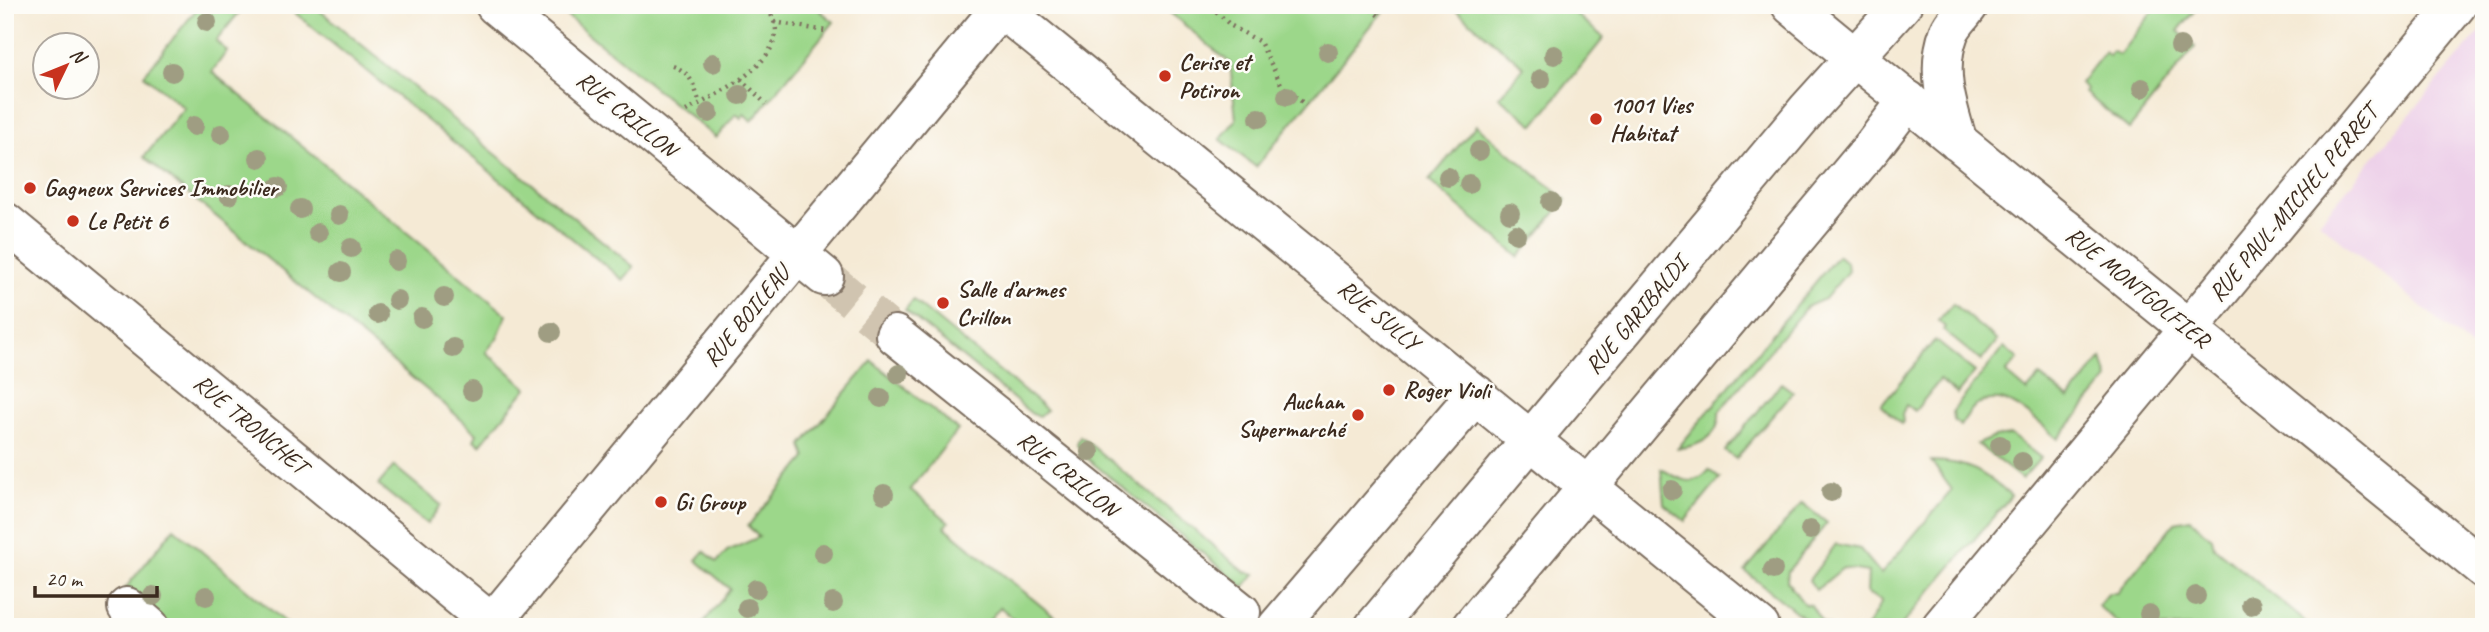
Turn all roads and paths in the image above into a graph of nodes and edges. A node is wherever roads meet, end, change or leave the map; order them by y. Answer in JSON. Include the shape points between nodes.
{"nodes":[{"id":1,"x":495,"y":5,"type":"edge"},
{"id":2,"x":767,"y":5,"type":"edge"},
{"id":3,"x":1214,"y":5,"type":"edge"},
{"id":4,"x":1366,"y":5,"type":"edge"},
{"id":5,"x":1791,"y":5,"type":"edge"},
{"id":6,"x":1902,"y":5,"type":"edge"},
{"id":7,"x":1969,"y":5,"type":"edge"},
{"id":8,"x":2457,"y":5,"type":"edge"},
{"id":9,"x":1000,"y":6,"type":"edge"},
{"id":10,"x":1379,"y":16,"type":"dead end"},
{"id":11,"x":774,"y":22,"type":"junction"},
{"id":12,"x":826,"y":31,"type":"dead end"},
{"id":13,"x":1854,"y":57,"type":"junction"},
{"id":14,"x":673,"y":66,"type":"dead end"},
{"id":15,"x":741,"y":79,"type":"junction"},
{"id":16,"x":1908,"y":100,"type":"junction"},
{"id":17,"x":700,"y":104,"type":"junction"},
{"id":18,"x":766,"y":104,"type":"dead end"},
{"id":19,"x":1306,"y":105,"type":"dead end"},
{"id":20,"x":660,"y":141,"type":"junction"},
{"id":21,"x":1958,"y":142,"type":"junction"},
{"id":22,"x":5,"y":222,"type":"edge"},
{"id":23,"x":810,"y":265,"type":"junction"},
{"id":24,"x":2189,"y":328,"type":"junction"},
{"id":25,"x":895,"y":335,"type":"tunnel mouth"},
{"id":26,"x":1476,"y":394,"type":"junction"},
{"id":27,"x":1532,"y":440,"type":"junction"},
{"id":28,"x":1588,"y":487,"type":"junction"},
{"id":29,"x":2484,"y":569,"type":"edge"},
{"id":30,"x":1241,"y":612,"type":"dead end"},
{"id":31,"x":492,"y":626,"type":"edge"},
{"id":32,"x":1277,"y":627,"type":"edge"},
{"id":33,"x":1374,"y":627,"type":"edge"},
{"id":34,"x":1471,"y":627,"type":"edge"},
{"id":35,"x":1760,"y":627,"type":"edge"},
{"id":36,"x":1941,"y":627,"type":"edge"}],
"edges":[{"from":1,"to":20,"type":"street","name":"RUE CRILLON"},
{"from":2,"to":11,"type":"path"},
{"from":3,"to":19,"type":"path","via":[[1230,25],[1260,42],[1282,86]]},
{"from":4,"to":10,"type":"path"},
{"from":5,"to":13,"type":"street","name":"RUE MONTGOLFIER"},
{"from":6,"to":13,"type":"street","name":"RUE GARIBALDI"},
{"from":7,"to":21,"type":"street","via":[[1950,31],[1941,69]]},
{"from":8,"to":24,"type":"street","name":"RUE PAUL-MICHEL PERRET"},
{"from":9,"to":23,"type":"street","name":"RUE BOILEAU"},
{"from":9,"to":26,"type":"street","name":"RUE SULLY"},
{"from":11,"to":12,"type":"path"},
{"from":11,"to":15,"type":"path","via":[[772,49]]},
{"from":13,"to":16,"type":"street","name":"RUE MONTGOLFIER"},
{"from":13,"to":27,"type":"street","name":"RUE GARIBALDI"},
{"from":14,"to":17,"type":"path","via":[[684,70]]},
{"from":15,"to":17,"type":"path"},
{"from":15,"to":18,"type":"path"},
{"from":16,"to":21,"type":"street","name":"RUE MONTGOLFIER"},
{"from":16,"to":28,"type":"street"},
{"from":17,"to":20,"type":"path","via":[[685,112]]},
{"from":20,"to":23,"type":"street","name":"RUE CRILLON"},
{"from":21,"to":24,"type":"street","name":"RUE MONTGOLFIER"},
{"from":22,"to":31,"type":"street","name":"RUE TRONCHET"},
{"from":23,"to":31,"type":"street","name":"RUE BOILEAU"},
{"from":24,"to":29,"type":"street","name":"RUE MONTGOLFIER"},
{"from":24,"to":36,"type":"street","name":"RUE PAUL-MICHEL PERRET"},
{"from":25,"to":30,"type":"street","name":"RUE CRILLON"},
{"from":26,"to":27,"type":"street","name":"RUE SULLY"},
{"from":26,"to":32,"type":"street"},
{"from":27,"to":28,"type":"street","name":"RUE SULLY"},
{"from":27,"to":33,"type":"street","name":"RUE GARIBALDI"},
{"from":28,"to":34,"type":"street"},
{"from":28,"to":35,"type":"street","name":"RUE SULLY"}]}
